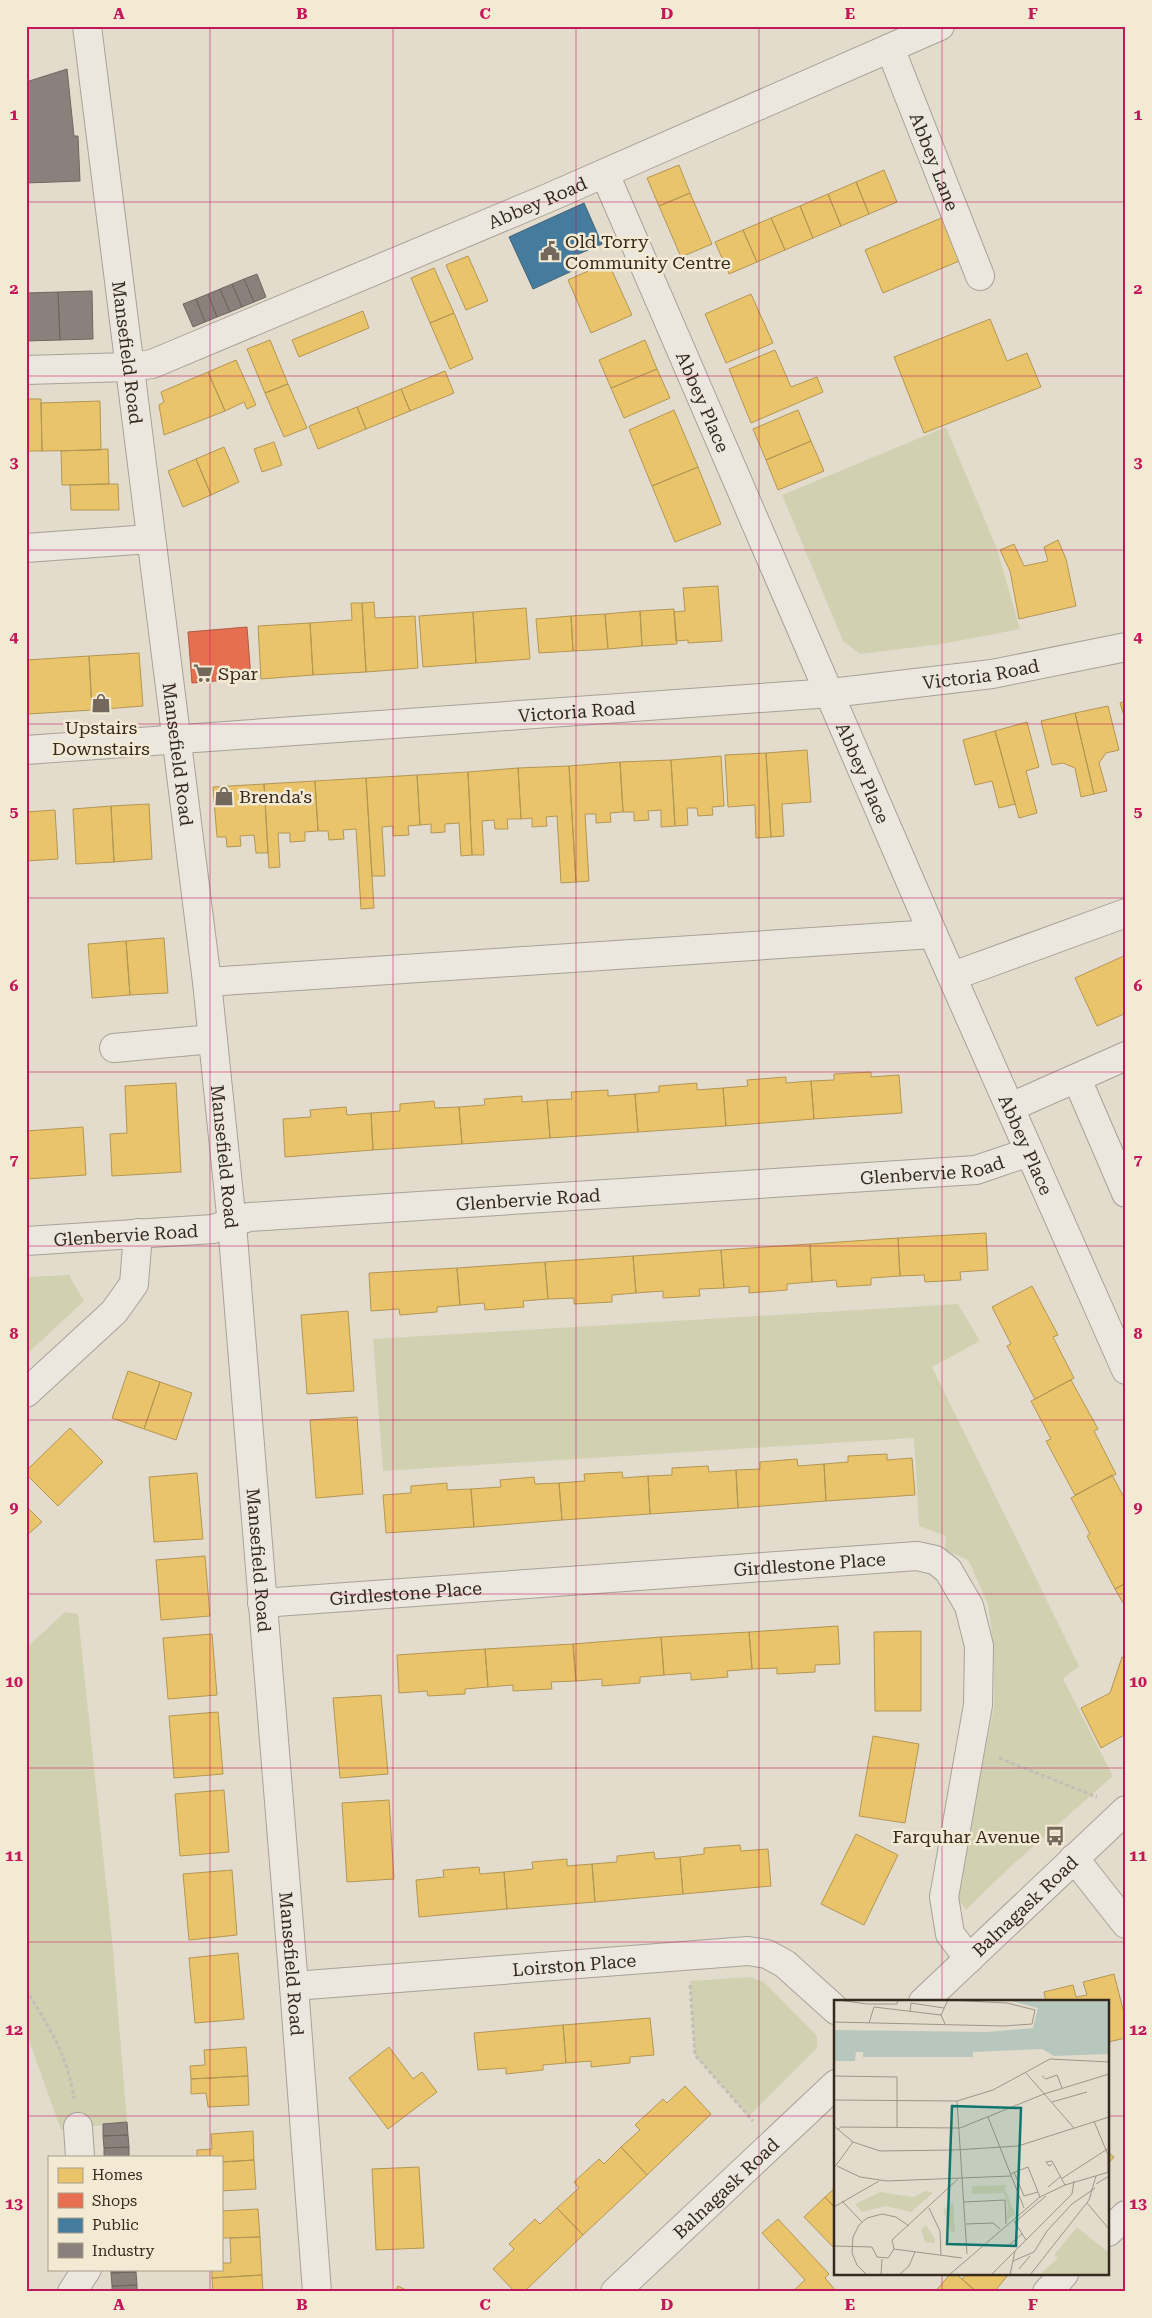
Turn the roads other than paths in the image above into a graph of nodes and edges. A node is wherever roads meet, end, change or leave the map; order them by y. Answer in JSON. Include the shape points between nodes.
{"nodes":[{"id":1,"x":87,"y":26,"type":"edge"},
{"id":2,"x":940,"y":26,"type":"edge"},
{"id":3,"x":890,"y":48,"type":"junction"},
{"id":4,"x":605,"y":174,"type":"junction"},
{"id":5,"x":980,"y":276,"type":"dead end"},
{"id":6,"x":129,"y":367,"type":"junction"},
{"id":7,"x":26,"y":370,"type":"edge"},
{"id":8,"x":150,"y":539,"type":"junction"},
{"id":9,"x":26,"y":548,"type":"edge"},
{"id":10,"x":1126,"y":646,"type":"edge"},
{"id":11,"x":831,"y":693,"type":"junction"},
{"id":12,"x":175,"y":739,"type":"junction"},
{"id":13,"x":26,"y":750,"type":"edge"},
{"id":14,"x":1126,"y":913,"type":"edge"},
{"id":15,"x":933,"y":934,"type":"junction"},
{"id":16,"x":953,"y":976,"type":"junction"},
{"id":17,"x":207,"y":982,"type":"junction"},
{"id":18,"x":213,"y":1039,"type":"junction"},
{"id":19,"x":114,"y":1048,"type":"dead end"},
{"id":20,"x":1126,"y":1056,"type":"edge"},
{"id":21,"x":1078,"y":1079,"type":"junction"},
{"id":22,"x":1011,"y":1107,"type":"junction"},
{"id":23,"x":1029,"y":1152,"type":"junction"},
{"id":24,"x":1126,"y":1193,"type":"edge"},
{"id":25,"x":232,"y":1224,"type":"junction"},
{"id":26,"x":138,"y":1233,"type":"junction"},
{"id":27,"x":26,"y":1241,"type":"edge"},
{"id":28,"x":1126,"y":1370,"type":"edge"},
{"id":29,"x":26,"y":1393,"type":"edge"},
{"id":30,"x":262,"y":1604,"type":"junction"},
{"id":31,"x":1125,"y":1811,"type":"edge"},
{"id":32,"x":1074,"y":1858,"type":"junction"},
{"id":33,"x":1125,"y":1922,"type":"edge"},
{"id":34,"x":969,"y":1959,"type":"junction"},
{"id":35,"x":294,"y":1986,"type":"junction"},
{"id":36,"x":925,"y":2000,"type":"edge"},
{"id":37,"x":834,"y":2008,"type":"edge"},
{"id":38,"x":834,"y":2086,"type":"edge"},
{"id":39,"x":78,"y":2127,"type":"road end"},
{"id":40,"x":80,"y":2156,"type":"edge"},
{"id":41,"x":1126,"y":2215,"type":"edge"},
{"id":42,"x":1110,"y":2230,"type":"edge"},
{"id":43,"x":86,"y":2270,"type":"edge"},
{"id":44,"x":1062,"y":2276,"type":"edge"},
{"id":45,"x":72,"y":2292,"type":"edge"},
{"id":46,"x":316,"y":2292,"type":"edge"},
{"id":47,"x":615,"y":2292,"type":"edge"},
{"id":48,"x":1047,"y":2292,"type":"edge"}],
"edges":[{"from":1,"to":6,"type":"street","name":"Mansefield Road"},
{"from":2,"to":3,"type":"street","name":"Abbey Road"},
{"from":3,"to":4,"type":"street","name":"Abbey Road"},
{"from":3,"to":5,"type":"street","name":"Abbey Lane"},
{"from":4,"to":6,"type":"street","name":"Abbey Road","via":[[152,364]]},
{"from":4,"to":11,"type":"street","name":"Abbey Place"},
{"from":6,"to":7,"type":"street","name":"Abbey Road"},
{"from":6,"to":8,"type":"street","name":"Mansefield Road"},
{"from":8,"to":9,"type":"street"},
{"from":8,"to":12,"type":"street","name":"Mansefield Road"},
{"from":10,"to":11,"type":"street","name":"Victoria Road","via":[[992,674]]},
{"from":11,"to":12,"type":"street","name":"Victoria Road"},
{"from":11,"to":15,"type":"street","name":"Abbey Place"},
{"from":12,"to":13,"type":"street","name":"Victoria Road"},
{"from":12,"to":17,"type":"street","name":"Mansefield Road"},
{"from":14,"to":16,"type":"street"},
{"from":15,"to":16,"type":"street","name":"Abbey Place"},
{"from":15,"to":17,"type":"street"},
{"from":16,"to":22,"type":"street","name":"Abbey Place"},
{"from":17,"to":18,"type":"street","name":"Mansefield Road"},
{"from":18,"to":19,"type":"street"},
{"from":18,"to":25,"type":"street","name":"Mansefield Road"},
{"from":20,"to":21,"type":"street"},
{"from":21,"to":22,"type":"street"},
{"from":21,"to":24,"type":"street"},
{"from":22,"to":23,"type":"street","name":"Abbey Place"},
{"from":23,"to":25,"type":"street","name":"Glenbervie Road","via":[[976,1170],[249,1217]]},
{"from":23,"to":28,"type":"street","name":"Abbey Place"},
{"from":25,"to":26,"type":"street","name":"Glenbervie Road","via":[[213,1229]]},
{"from":25,"to":30,"type":"street","name":"Mansefield Road"},
{"from":26,"to":27,"type":"street","name":"Glenbervie Road"},
{"from":26,"to":29,"type":"street","via":[[134,1284],[114,1312]]},
{"from":30,"to":34,"type":"street","name":"Girdlestone Place","via":[[917,1556],[935,1560],[948,1570],[969,1606],[979,1646],[978,1705],[944,1897],[950,1934]]},
{"from":30,"to":35,"type":"street","name":"Mansefield Road"},
{"from":31,"to":32,"type":"street","name":"Balnagask Road"},
{"from":32,"to":33,"type":"street"},
{"from":32,"to":34,"type":"street","name":"Balnagask Road"},
{"from":34,"to":36,"type":"street","name":"Balnagask Road"},
{"from":35,"to":37,"type":"street","name":"Loirston Place","via":[[748,1951],[767,1954],[785,1964]]},
{"from":35,"to":46,"type":"street","name":"Mansefield Road"},
{"from":38,"to":47,"type":"street","name":"Balnagask Road"},
{"from":39,"to":40,"type":"street"},
{"from":41,"to":42,"type":"street"},
{"from":43,"to":45,"type":"street"},
{"from":44,"to":48,"type":"street"}]}
